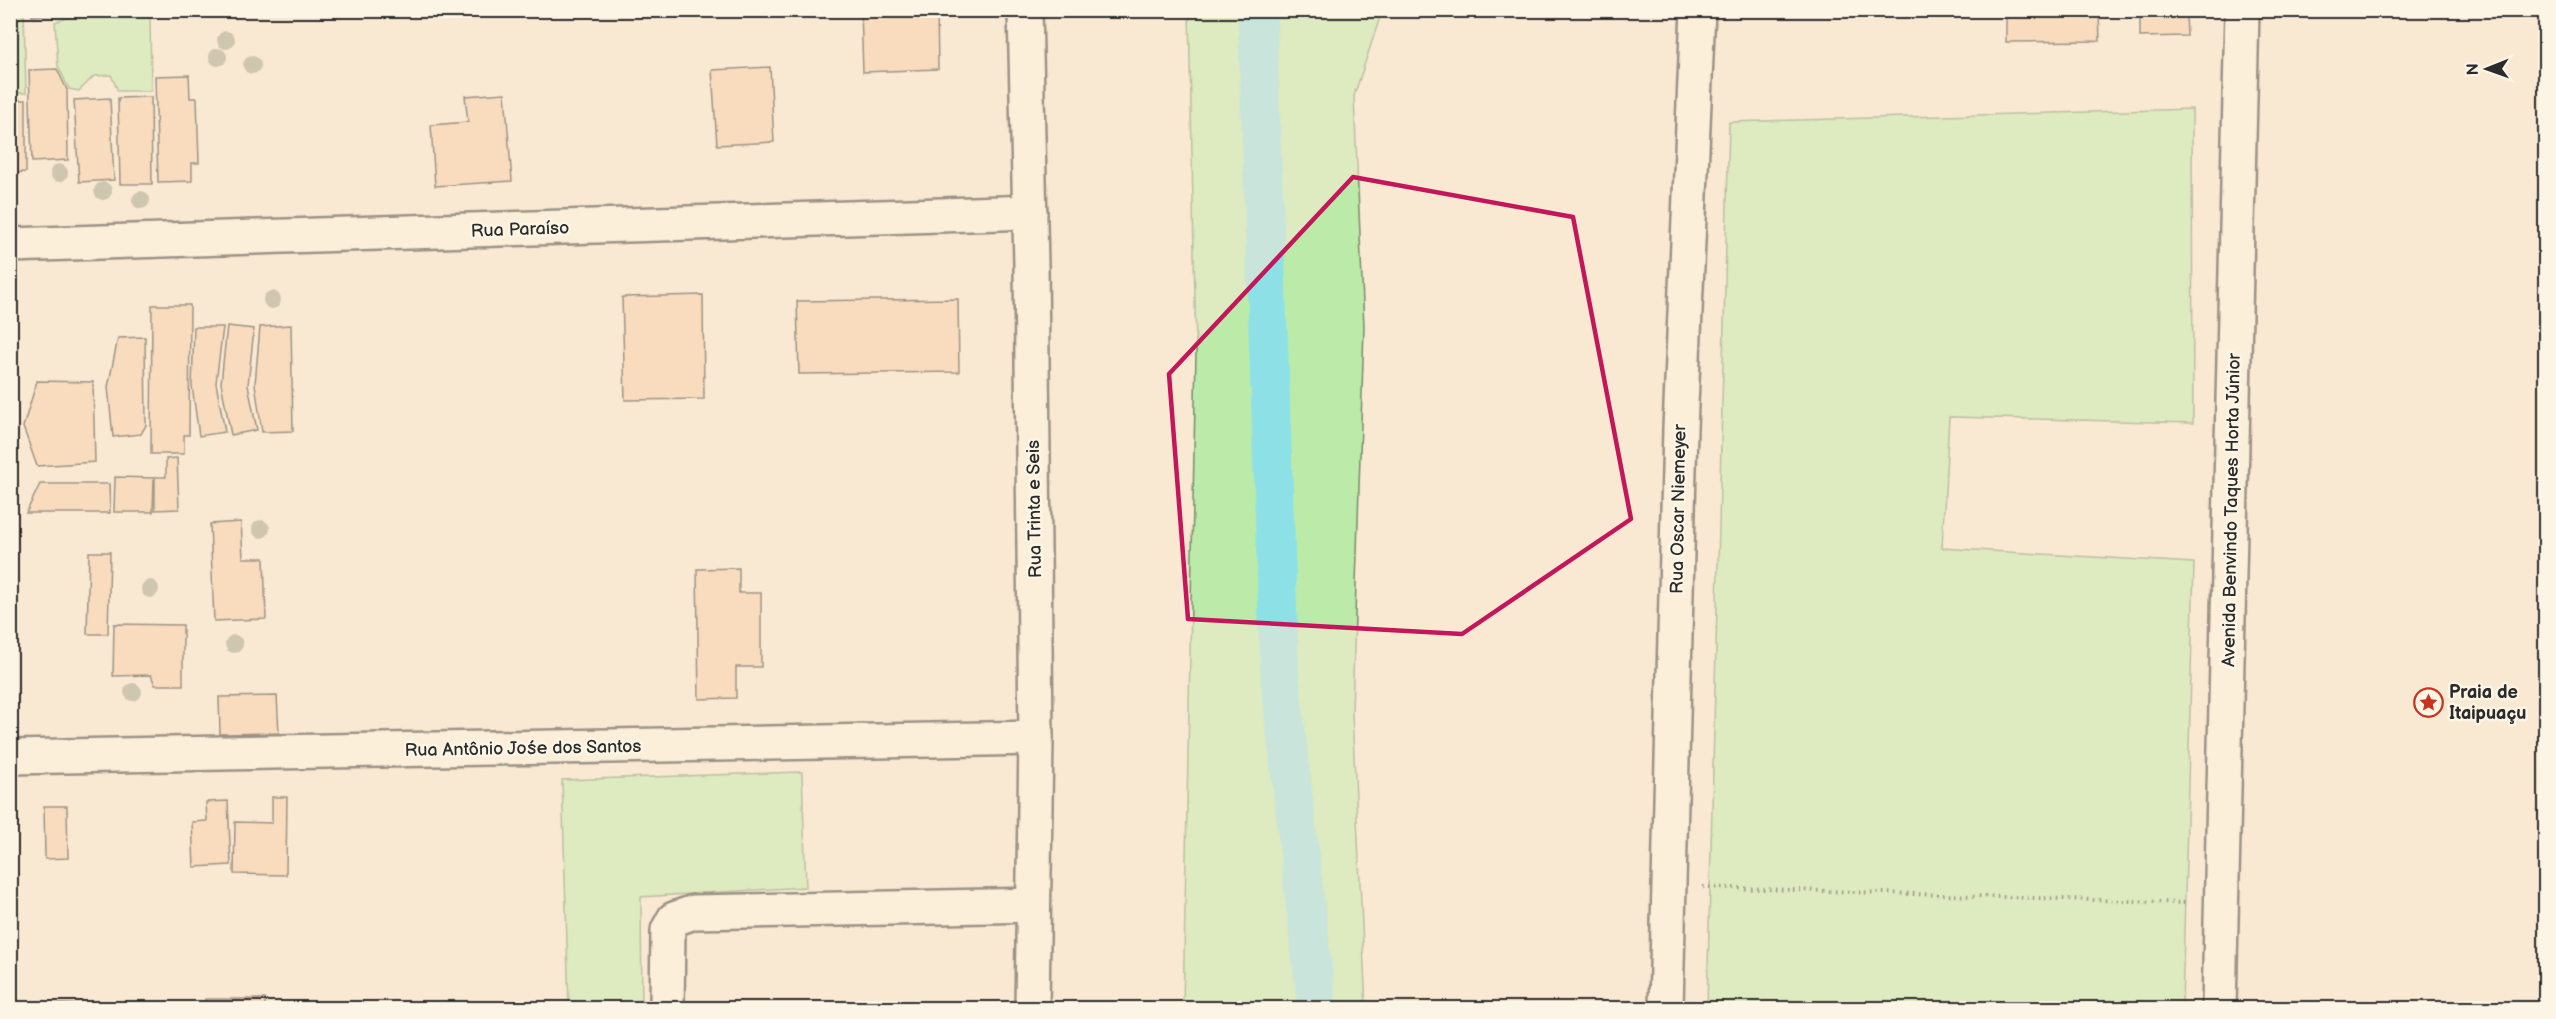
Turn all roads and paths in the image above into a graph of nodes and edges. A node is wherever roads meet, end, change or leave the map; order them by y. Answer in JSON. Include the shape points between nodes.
{"nodes":[{"id":1,"x":1025,"y":10,"type":"edge"},
{"id":2,"x":1698,"y":10,"type":"edge"},
{"id":3,"x":2242,"y":10,"type":"edge"},
{"id":4,"x":1030,"y":212,"type":"junction"},
{"id":5,"x":10,"y":245,"type":"edge"},
{"id":6,"x":1036,"y":738,"type":"junction"},
{"id":7,"x":10,"y":757,"type":"edge"},
{"id":8,"x":1669,"y":886,"type":"junction"},
{"id":9,"x":2222,"y":904,"type":"junction"},
{"id":10,"x":1033,"y":905,"type":"junction"},
{"id":11,"x":668,"y":1008,"type":"edge"},
{"id":12,"x":1032,"y":1008,"type":"edge"},
{"id":13,"x":1666,"y":1008,"type":"edge"},
{"id":14,"x":2219,"y":1008,"type":"edge"}],
"edges":[{"from":1,"to":4,"type":"street","name":"Rua Trinta e Seis"},
{"from":2,"to":8,"type":"street","name":"Rua Oscar Niemeyer","via":[[1680,428]]},
{"from":3,"to":9,"type":"street","name":"Avenida Benvindo Taques Horta Júnior"},
{"from":4,"to":5,"type":"street","name":"Rua Paraíso"},
{"from":4,"to":6,"type":"street","name":"Rua Trinta e Seis"},
{"from":6,"to":7,"type":"street","name":"Rua Antônio Jośe dos Santos"},
{"from":6,"to":10,"type":"street","name":"Rua Trinta e Seis"},
{"from":8,"to":9,"type":"path"},
{"from":8,"to":13,"type":"street","name":"Rua Oscar Niemeyer"},
{"from":9,"to":14,"type":"street","name":"Avenida Benvindo Taques Horta Júnior"},
{"from":10,"to":11,"type":"street","via":[[694,912],[674,919],[668,930]]},
{"from":10,"to":12,"type":"street","name":"Rua Trinta e Seis"}]}
